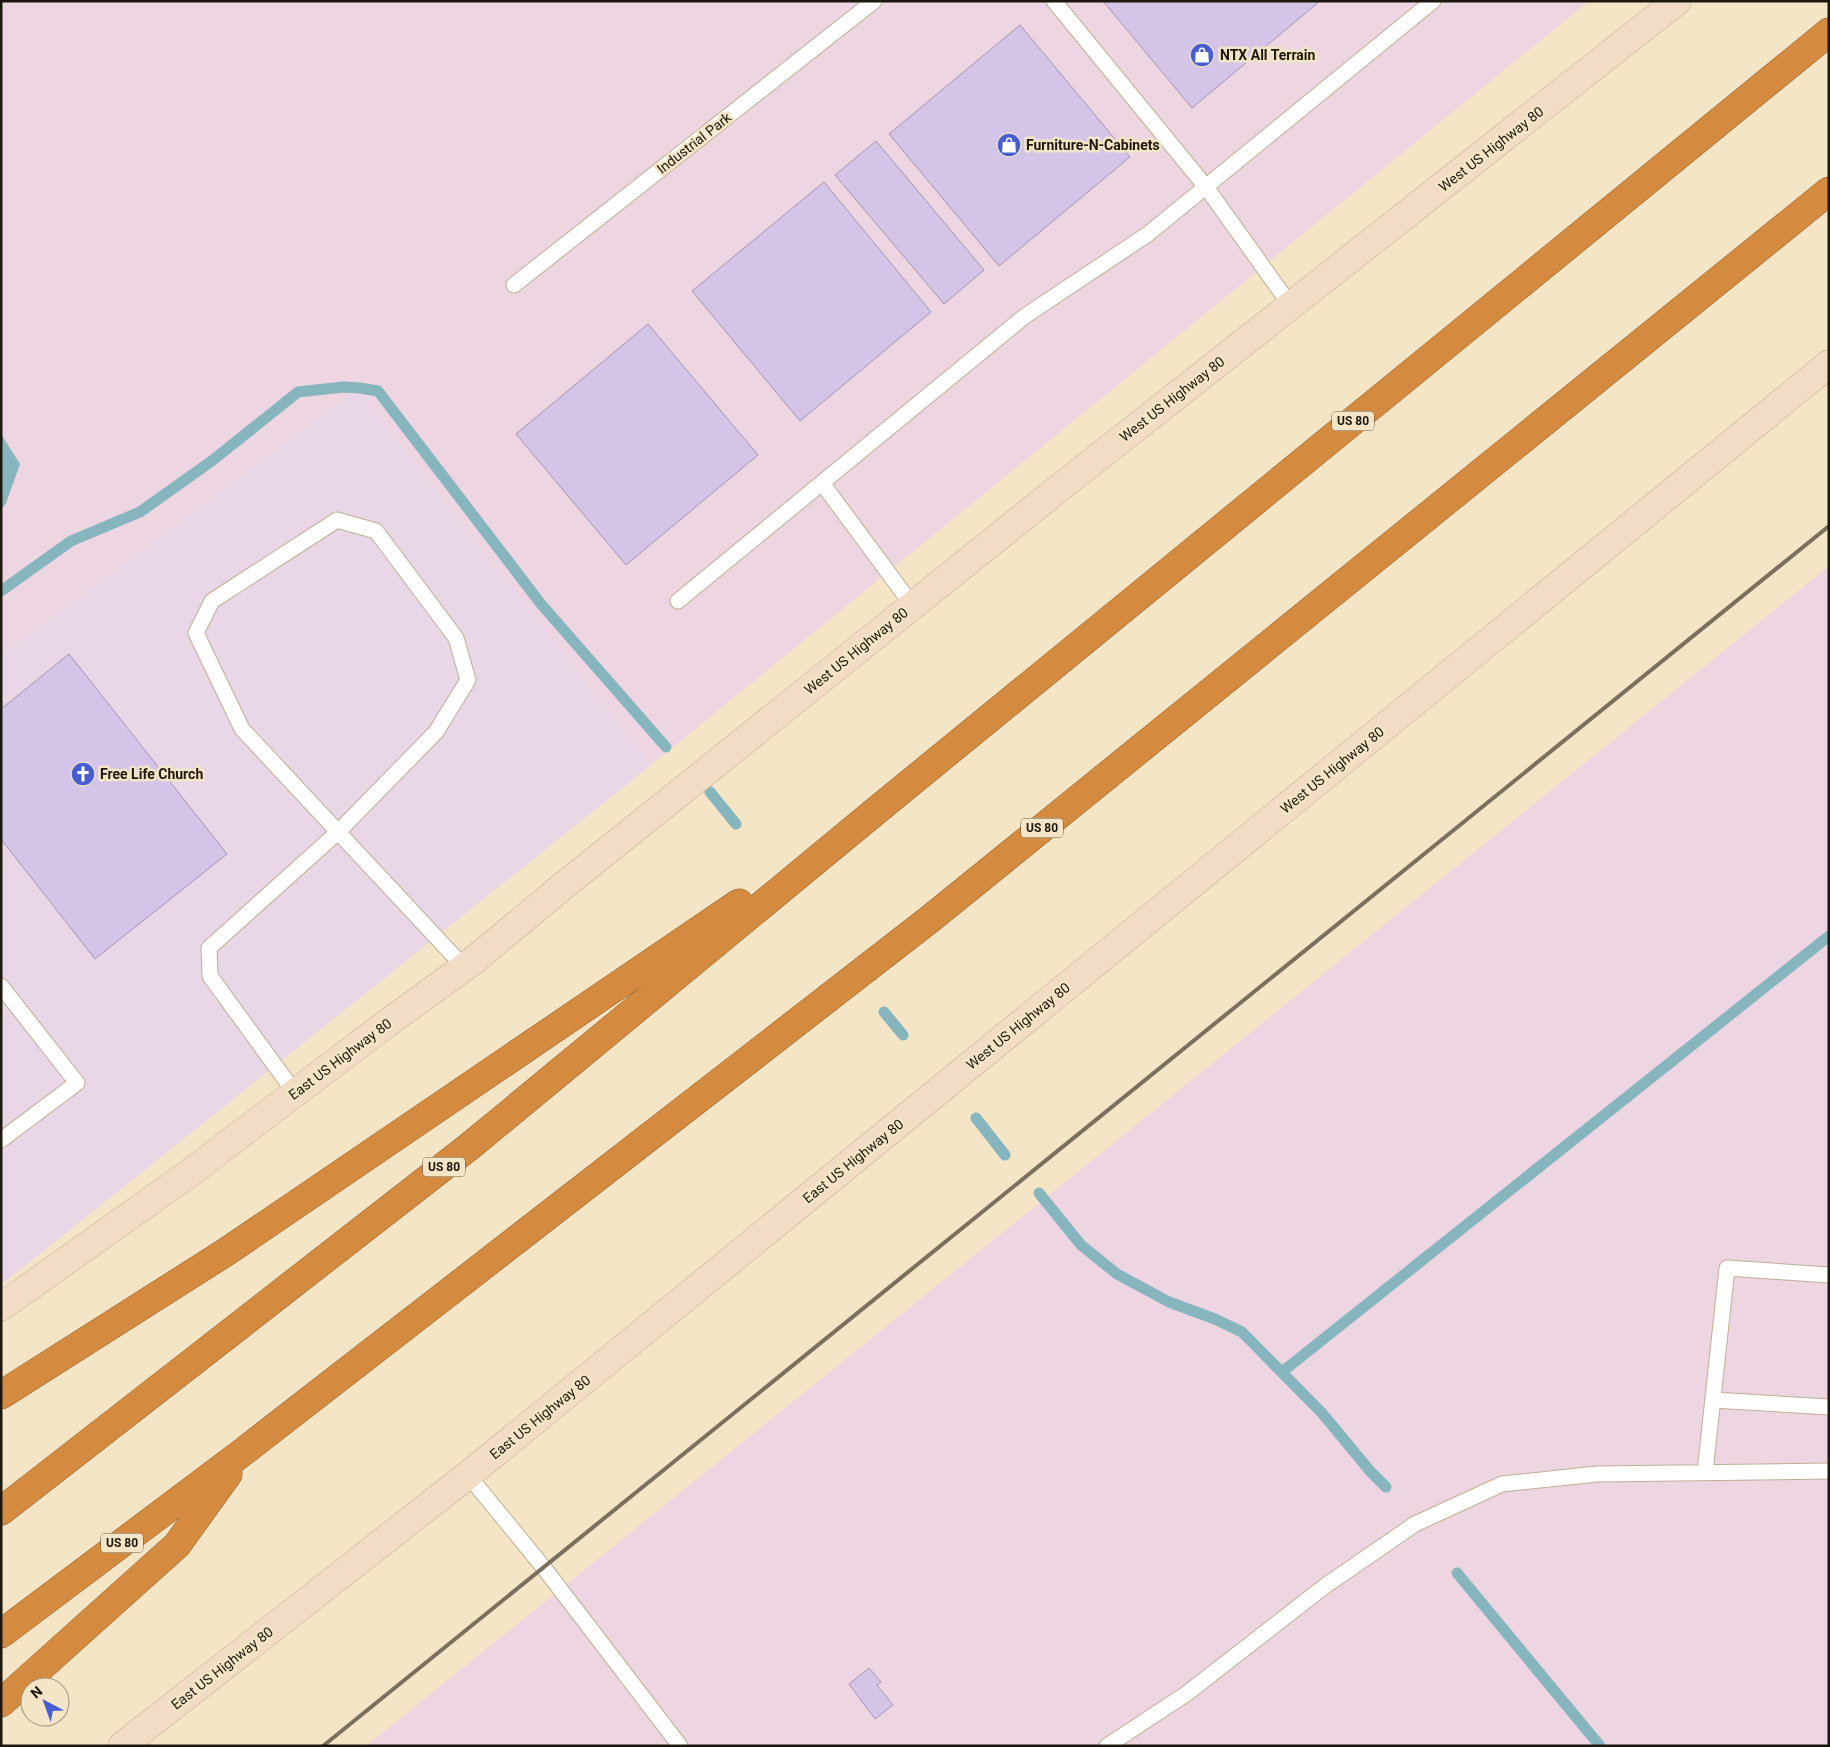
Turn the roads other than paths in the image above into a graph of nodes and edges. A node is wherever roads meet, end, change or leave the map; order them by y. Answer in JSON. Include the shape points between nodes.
{"nodes":[{"id":1,"x":874,"y":1,"type":"edge"},
{"id":2,"x":1054,"y":1,"type":"edge"},
{"id":3,"x":1433,"y":1,"type":"edge"},
{"id":4,"x":1677,"y":1,"type":"edge"},
{"id":5,"x":1829,"y":32,"type":"edge"},
{"id":6,"x":1206,"y":187,"type":"junction"},
{"id":7,"x":1829,"y":190,"type":"edge"},
{"id":8,"x":514,"y":285,"type":"dead end"},
{"id":9,"x":1291,"y":306,"type":"junction"},
{"id":10,"x":1829,"y":364,"type":"edge"},
{"id":11,"x":822,"y":483,"type":"junction"},
{"id":12,"x":678,"y":601,"type":"dead end"},
{"id":13,"x":913,"y":606,"type":"junction"},
{"id":14,"x":671,"y":800,"type":"joint"},
{"id":15,"x":877,"y":810,"type":"junction"},
{"id":16,"x":338,"y":832,"type":"junction"},
{"id":17,"x":464,"y":967,"type":"junction"},
{"id":18,"x":1,"y":986,"type":"edge"},
{"id":19,"x":951,"y":1081,"type":"joint"},
{"id":20,"x":295,"y":1093,"type":"junction"},
{"id":21,"x":1,"y":1140,"type":"edge"},
{"id":22,"x":1829,"y":1275,"type":"edge"},
{"id":23,"x":1,"y":1307,"type":"edge"},
{"id":24,"x":1,"y":1395,"type":"edge"},
{"id":25,"x":1713,"y":1400,"type":"junction"},
{"id":26,"x":1829,"y":1408,"type":"edge"},
{"id":27,"x":244,"y":1452,"type":"junction"},
{"id":28,"x":1829,"y":1471,"type":"edge"},
{"id":29,"x":1705,"y":1472,"type":"junction"},
{"id":30,"x":468,"y":1476,"type":"junction"},
{"id":31,"x":1,"y":1512,"type":"edge"},
{"id":32,"x":1,"y":1634,"type":"edge"},
{"id":33,"x":1,"y":1703,"type":"edge"},
{"id":34,"x":122,"y":1746,"type":"edge"},
{"id":35,"x":680,"y":1746,"type":"edge"},
{"id":36,"x":1107,"y":1746,"type":"edge"}],
"edges":[{"from":1,"to":8,"type":"lane","name":"Industrial Park"},
{"from":2,"to":6,"type":"lane"},
{"from":3,"to":6,"type":"lane"},
{"from":4,"to":9,"type":"main road","name":"West US Highway 80"},
{"from":5,"to":15,"type":"highway","number":"US 80"},
{"from":6,"to":9,"type":"lane"},
{"from":6,"to":11,"type":"lane","via":[[1148,234],[1025,316]]},
{"from":7,"to":27,"type":"highway","number":"US 80","via":[[930,919]]},
{"from":9,"to":13,"type":"main road","name":"West US Highway 80"},
{"from":10,"to":19,"type":"main road","name":"West US Highway 80"},
{"from":11,"to":12,"type":"lane"},
{"from":11,"to":13,"type":"lane"},
{"from":13,"to":14,"type":"main road","name":"West US Highway 80"},
{"from":14,"to":17,"type":"main road","name":"East US Highway 80"},
{"from":15,"to":24,"type":"highway","via":[[226,1252]]},
{"from":15,"to":31,"type":"highway","number":"US 80","via":[[470,1146]]},
{"from":16,"to":16,"type":"lane","via":[[242,729],[196,633],[212,602],[337,520],[376,531],[456,638],[468,680],[436,732]]},
{"from":16,"to":17,"type":"lane"},
{"from":16,"to":20,"type":"lane","via":[[209,948],[210,976]]},
{"from":17,"to":20,"type":"main road","name":"East US Highway 80"},
{"from":18,"to":21,"type":"lane","via":[[77,1083]]},
{"from":19,"to":30,"type":"main road","name":"East US Highway 80"},
{"from":20,"to":23,"type":"main road","name":"East US Highway 80","via":[[187,1175]]},
{"from":22,"to":25,"type":"lane","via":[[1727,1268]]},
{"from":25,"to":26,"type":"lane"},
{"from":25,"to":29,"type":"lane"},
{"from":27,"to":32,"type":"highway","number":"US 80"},
{"from":27,"to":33,"type":"highway","via":[[177,1545]]},
{"from":28,"to":29,"type":"lane"},
{"from":29,"to":36,"type":"lane","via":[[1597,1474],[1502,1484],[1415,1524],[1325,1586],[1186,1694]]},
{"from":30,"to":34,"type":"main road","name":"East US Highway 80"},
{"from":30,"to":35,"type":"lane","via":[[544,1568]]}]}
